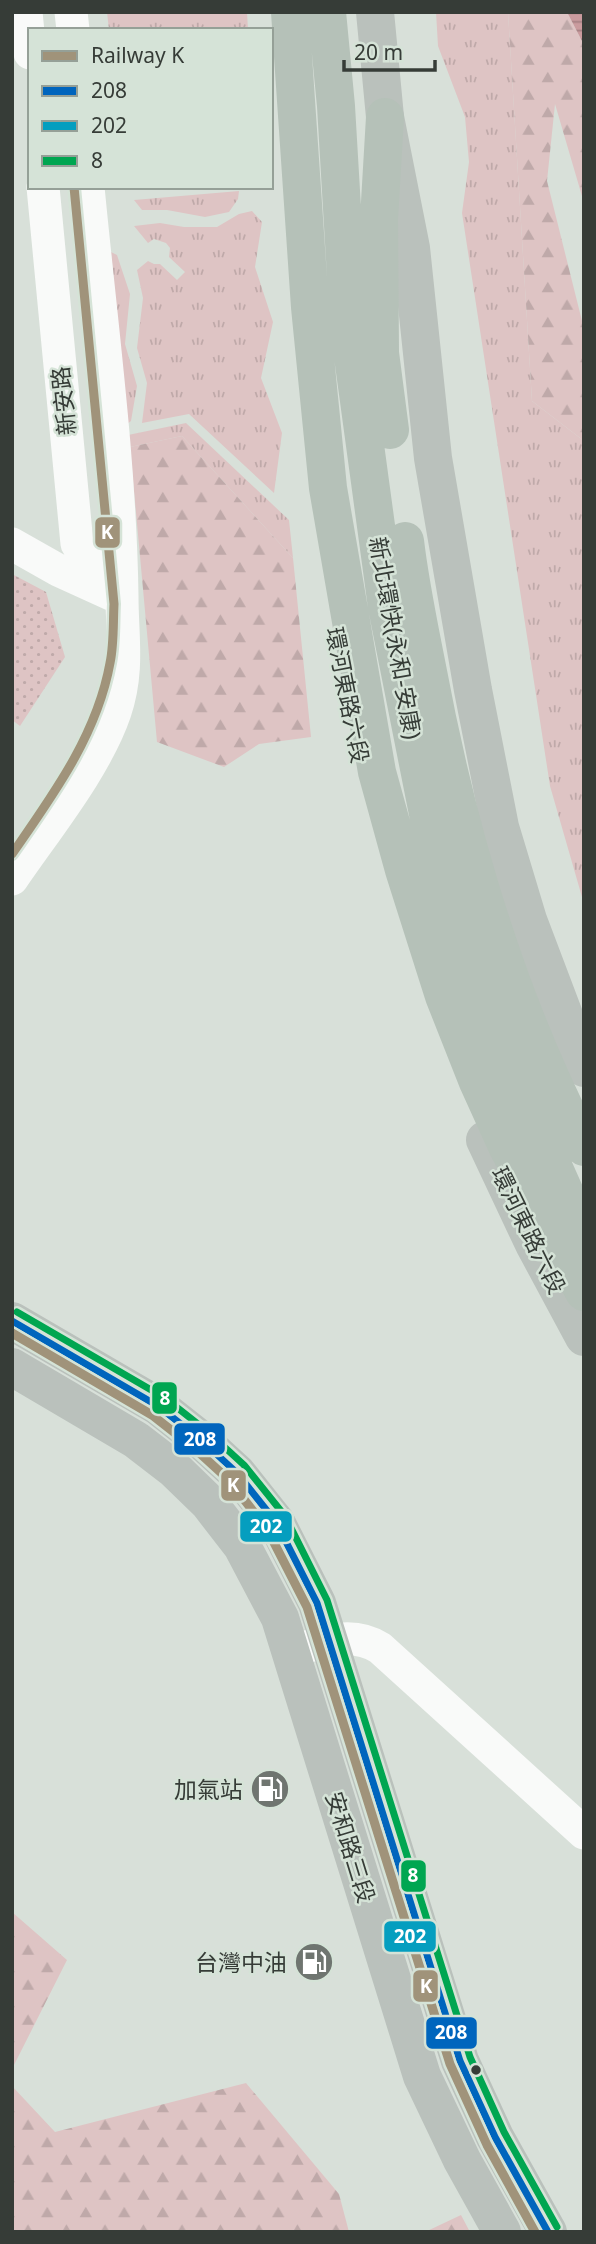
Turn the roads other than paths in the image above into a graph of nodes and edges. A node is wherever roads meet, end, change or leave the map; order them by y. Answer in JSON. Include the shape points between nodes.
{"nodes":[{"id":1,"x":26,"y":12,"type":"edge"},
{"id":2,"x":279,"y":12,"type":"edge"},
{"id":3,"x":290,"y":12,"type":"edge"},
{"id":4,"x":327,"y":12,"type":"edge"},
{"id":5,"x":375,"y":12,"type":"edge"},
{"id":6,"x":28,"y":33,"type":"edge"},
{"id":7,"x":385,"y":117,"type":"junction"},
{"id":8,"x":43,"y":189,"type":"edge"},
{"id":9,"x":88,"y":189,"type":"edge"},
{"id":10,"x":12,"y":544,"type":"edge"},
{"id":11,"x":121,"y":599,"type":"junction"},
{"id":12,"x":12,"y":879,"type":"edge"},
{"id":13,"x":584,"y":1068,"type":"edge"},
{"id":14,"x":584,"y":1147,"type":"edge"},
{"id":15,"x":584,"y":1236,"type":"edge"},
{"id":16,"x":584,"y":1292,"type":"edge"},
{"id":17,"x":12,"y":1321,"type":"edge"},
{"id":18,"x":584,"y":1337,"type":"edge"},
{"id":19,"x":12,"y":1367,"type":"edge"},
{"id":20,"x":329,"y":1640,"type":"junction"},
{"id":21,"x":290,"y":1651,"type":"junction"},
{"id":22,"x":584,"y":1833,"type":"edge"},
{"id":23,"x":502,"y":2232,"type":"edge"},
{"id":24,"x":548,"y":2232,"type":"edge"}],
"edges":[{"from":1,"to":6,"type":"street"},
{"from":2,"to":18,"type":"main road","name":"環河東路六段","via":[[297,326],[315,512],[355,735],[383,855],[435,1015],[491,1152]]},
{"from":3,"to":16,"type":"highway","via":[[310,307],[328,488],[377,772],[404,870],[478,1082]]},
{"from":4,"to":15,"type":"highway","name":"新北環快(永和-安康)","via":[[349,327],[387,607],[440,874],[502,1051]]},
{"from":5,"to":7,"type":"main road"},
{"from":7,"to":13,"type":"main road","via":[[411,248],[433,458],[500,827],[528,920]]},
{"from":7,"to":14,"type":"highway","via":[[379,219],[380,353],[409,573],[438,726],[457,813],[519,1005]]},
{"from":8,"to":11,"type":"street","name":"新安路","via":[[78,544]]},
{"from":9,"to":11,"type":"street","name":"新安路","via":[[122,539]]},
{"from":10,"to":11,"type":"street"},
{"from":11,"to":12,"type":"street","name":"新安路","via":[[125,664],[108,732]]},
{"from":17,"to":20,"type":"main road","name":"安和路三段","via":[[158,1406],[237,1473],[276,1522],[317,1603]]},
{"from":19,"to":21,"type":"main road","name":"安和路三段","via":[[136,1440],[208,1502],[242,1546],[280,1618]]},
{"from":20,"to":21,"type":"street"},
{"from":20,"to":22,"type":"street","via":[[359,1638],[380,1648]]},
{"from":20,"to":24,"type":"main road","name":"安和路三段","via":[[460,2061],[495,2137]]},
{"from":21,"to":23,"type":"main road","name":"安和路三段","via":[[422,2077]]}]}
